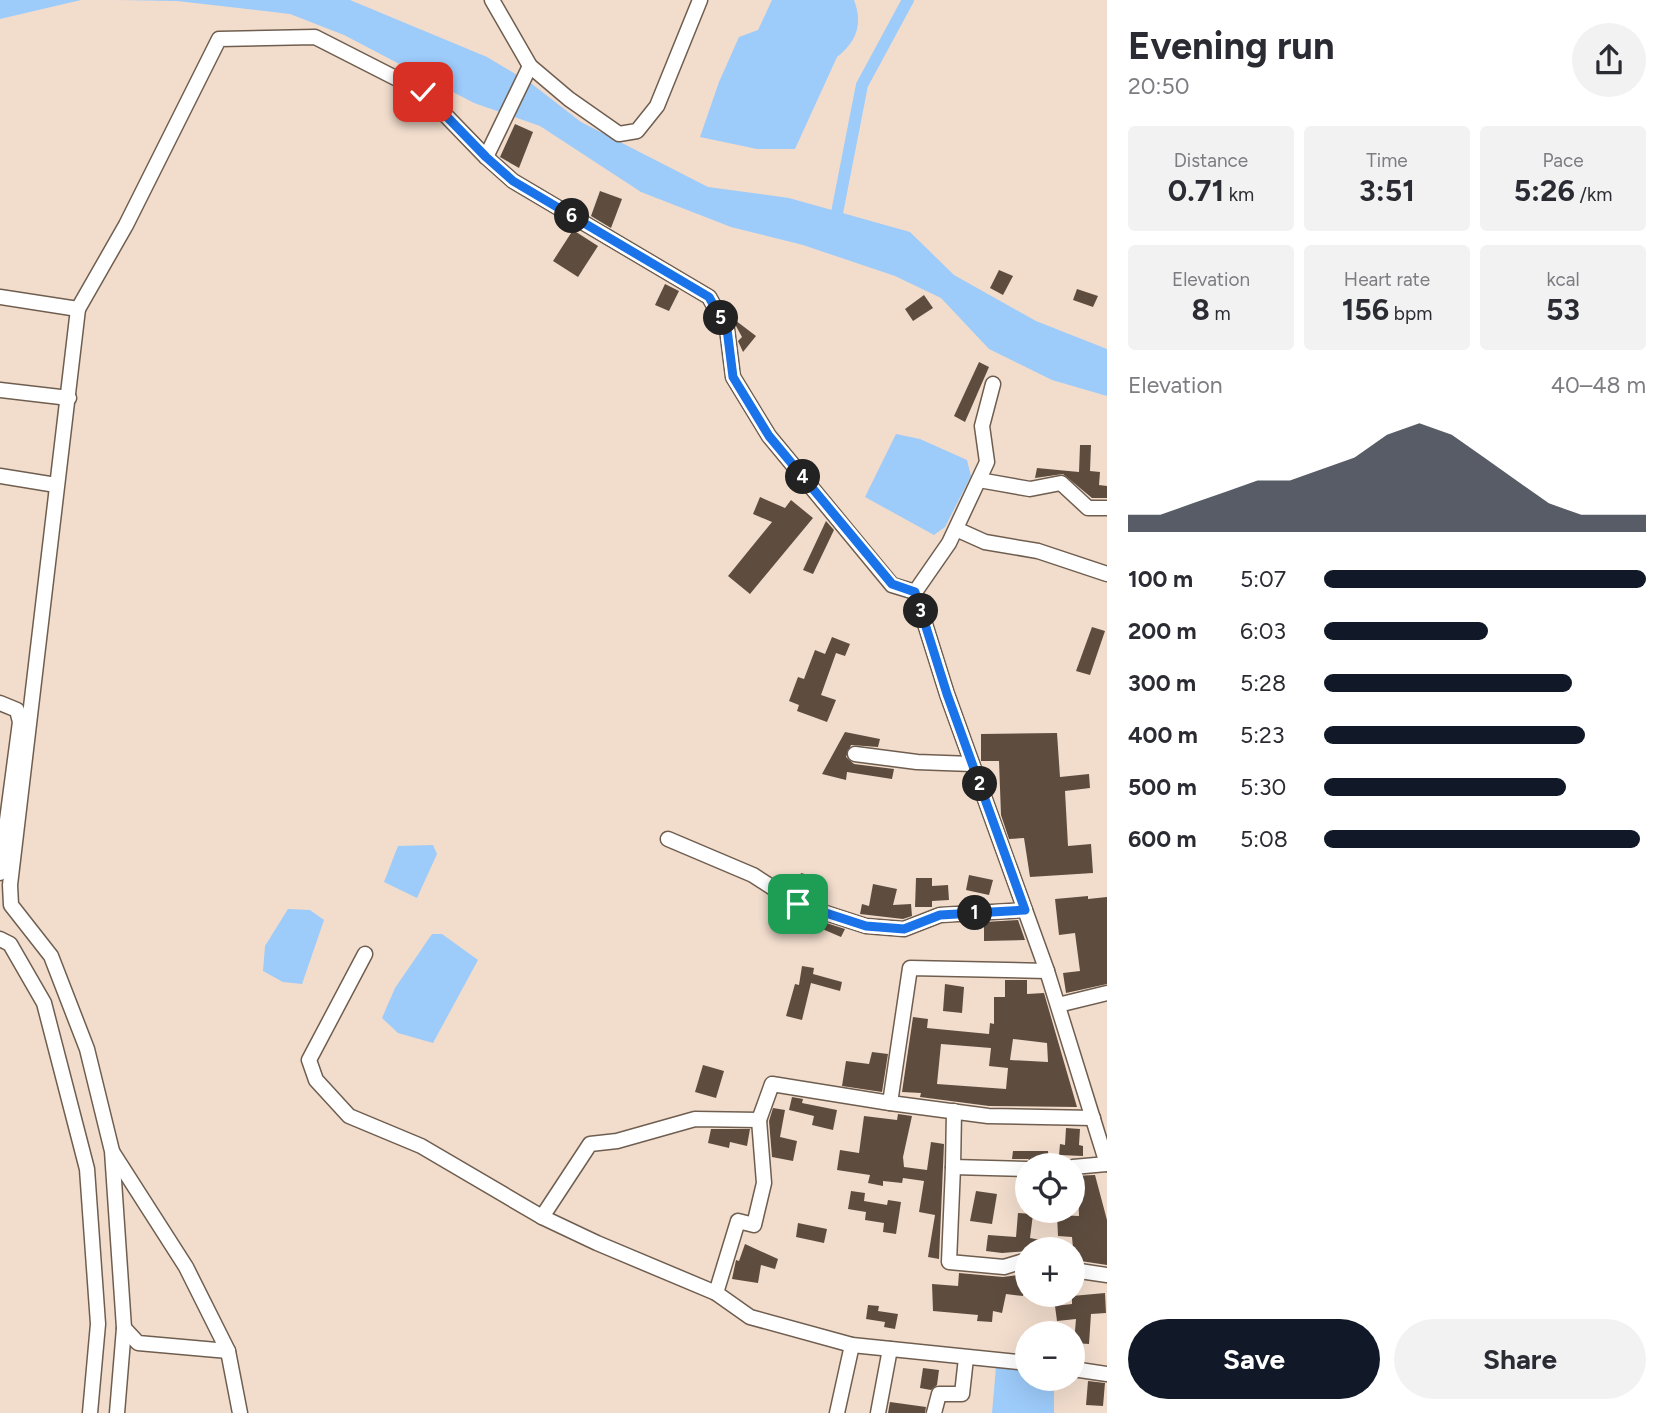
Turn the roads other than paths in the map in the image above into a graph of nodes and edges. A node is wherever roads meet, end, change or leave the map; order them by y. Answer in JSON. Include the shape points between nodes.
{"nodes":[{"id":1,"x":492,"y":0,"type":"edge"},
{"id":2,"x":700,"y":0,"type":"edge"},
{"id":3,"x":527,"y":72,"type":"junction"},
{"id":4,"x":486,"y":157,"type":"junction"},
{"id":5,"x":0,"y":298,"type":"edge"},
{"id":6,"x":78,"y":309,"type":"junction"},
{"id":7,"x":993,"y":384,"type":"dead end"},
{"id":8,"x":0,"y":390,"type":"edge"},
{"id":9,"x":69,"y":398,"type":"junction"},
{"id":10,"x":0,"y":477,"type":"edge"},
{"id":11,"x":979,"y":480,"type":"junction"},
{"id":12,"x":57,"y":485,"type":"junction"},
{"id":13,"x":1107,"y":508,"type":"edge"},
{"id":14,"x":956,"y":529,"type":"junction"},
{"id":15,"x":1107,"y":574,"type":"edge"},
{"id":16,"x":915,"y":592,"type":"junction"},
{"id":17,"x":0,"y":703,"type":"edge"},
{"id":18,"x":855,"y":754,"type":"dead end"},
{"id":19,"x":972,"y":764,"type":"junction"},
{"id":20,"x":668,"y":839,"type":"dead end"},
{"id":21,"x":0,"y":873,"type":"edge"},
{"id":22,"x":1025,"y":910,"type":"junction"},
{"id":23,"x":0,"y":939,"type":"edge"},
{"id":24,"x":365,"y":954,"type":"dead end"},
{"id":25,"x":1048,"y":971,"type":"junction"},
{"id":26,"x":1107,"y":993,"type":"edge"},
{"id":27,"x":1058,"y":1005,"type":"junction"},
{"id":28,"x":890,"y":1103,"type":"junction"},
{"id":29,"x":954,"y":1111,"type":"junction"},
{"id":30,"x":1093,"y":1118,"type":"junction"},
{"id":31,"x":759,"y":1120,"type":"junction"},
{"id":32,"x":112,"y":1152,"type":"junction"},
{"id":33,"x":1107,"y":1164,"type":"edge"},
{"id":34,"x":1085,"y":1166,"type":"edge"},
{"id":35,"x":953,"y":1167,"type":"junction"},
{"id":36,"x":1015,"y":1169,"type":"edge"},
{"id":37,"x":542,"y":1217,"type":"junction"},
{"id":38,"x":1015,"y":1264,"type":"edge"},
{"id":39,"x":1085,"y":1272,"type":"edge"},
{"id":40,"x":1107,"y":1275,"type":"edge"},
{"id":41,"x":716,"y":1293,"type":"junction"},
{"id":42,"x":124,"y":1328,"type":"junction"},
{"id":43,"x":852,"y":1345,"type":"junction"},
{"id":44,"x":890,"y":1349,"type":"junction"},
{"id":45,"x":228,"y":1351,"type":"junction"},
{"id":46,"x":966,"y":1358,"type":"junction"},
{"id":47,"x":1015,"y":1362,"type":"edge"},
{"id":48,"x":1085,"y":1371,"type":"edge"},
{"id":49,"x":1107,"y":1374,"type":"edge"},
{"id":50,"x":90,"y":1413,"type":"edge"},
{"id":51,"x":117,"y":1413,"type":"edge"},
{"id":52,"x":240,"y":1413,"type":"edge"},
{"id":53,"x":837,"y":1413,"type":"edge"},
{"id":54,"x":878,"y":1413,"type":"edge"},
{"id":55,"x":934,"y":1413,"type":"edge"}],
"edges":[{"from":1,"to":3,"type":"street"},
{"from":2,"to":3,"type":"street","via":[[657,106],[636,131],[619,134]]},
{"from":3,"to":4,"type":"street"},
{"from":4,"to":6,"type":"street","via":[[423,92],[315,37],[219,38],[126,225]]},
{"from":4,"to":16,"type":"street","via":[[513,181],[709,297],[727,329],[733,377],[769,436],[892,584]]},
{"from":5,"to":6,"type":"street"},
{"from":6,"to":9,"type":"street"},
{"from":7,"to":11,"type":"street","via":[[982,426],[987,462]]},
{"from":8,"to":9,"type":"street"},
{"from":9,"to":12,"type":"street"},
{"from":10,"to":12,"type":"street"},
{"from":11,"to":13,"type":"street","via":[[1030,489],[1061,483],[1088,508]]},
{"from":11,"to":14,"type":"street"},
{"from":12,"to":32,"type":"street","via":[[11,905],[51,956],[87,1049]]},
{"from":14,"to":15,"type":"street","via":[[985,542],[1038,551]]},
{"from":14,"to":16,"type":"street"},
{"from":16,"to":19,"type":"street"},
{"from":17,"to":21,"type":"street","via":[[17,710],[20,722]]},
{"from":18,"to":19,"type":"street"},
{"from":19,"to":22,"type":"street"},
{"from":20,"to":22,"type":"street","via":[[753,875],[798,904],[866,926],[904,929],[940,915]]},
{"from":22,"to":25,"type":"street"},
{"from":23,"to":50,"type":"street","via":[[9,944],[44,1003],[86,1169],[98,1324]]},
{"from":24,"to":37,"type":"street","via":[[309,1060],[316,1080],[349,1116],[421,1146]]},
{"from":25,"to":27,"type":"street"},
{"from":25,"to":28,"type":"street","via":[[909,968]]},
{"from":26,"to":27,"type":"street"},
{"from":27,"to":30,"type":"street"},
{"from":28,"to":29,"type":"street"},
{"from":28,"to":31,"type":"street","via":[[772,1084]]},
{"from":29,"to":30,"type":"street"},
{"from":29,"to":35,"type":"street"},
{"from":30,"to":33,"type":"street"},
{"from":31,"to":37,"type":"street","via":[[695,1119],[590,1144]]},
{"from":31,"to":41,"type":"street","via":[[764,1184],[754,1225],[738,1222]]},
{"from":32,"to":42,"type":"street"},
{"from":32,"to":45,"type":"street","via":[[186,1267]]},
{"from":33,"to":34,"type":"street"},
{"from":35,"to":36,"type":"street"},
{"from":35,"to":38,"type":"street","via":[[948,1262],[1004,1267]]},
{"from":37,"to":41,"type":"street"},
{"from":39,"to":40,"type":"street"},
{"from":41,"to":43,"type":"street","via":[[750,1317]]},
{"from":42,"to":45,"type":"street","via":[[138,1343]]},
{"from":42,"to":51,"type":"street"},
{"from":43,"to":44,"type":"street"},
{"from":43,"to":53,"type":"street"},
{"from":44,"to":46,"type":"street"},
{"from":44,"to":54,"type":"street"},
{"from":45,"to":52,"type":"street"},
{"from":46,"to":47,"type":"street"},
{"from":46,"to":55,"type":"street","via":[[962,1394],[939,1394]]},
{"from":48,"to":49,"type":"street"}]}
